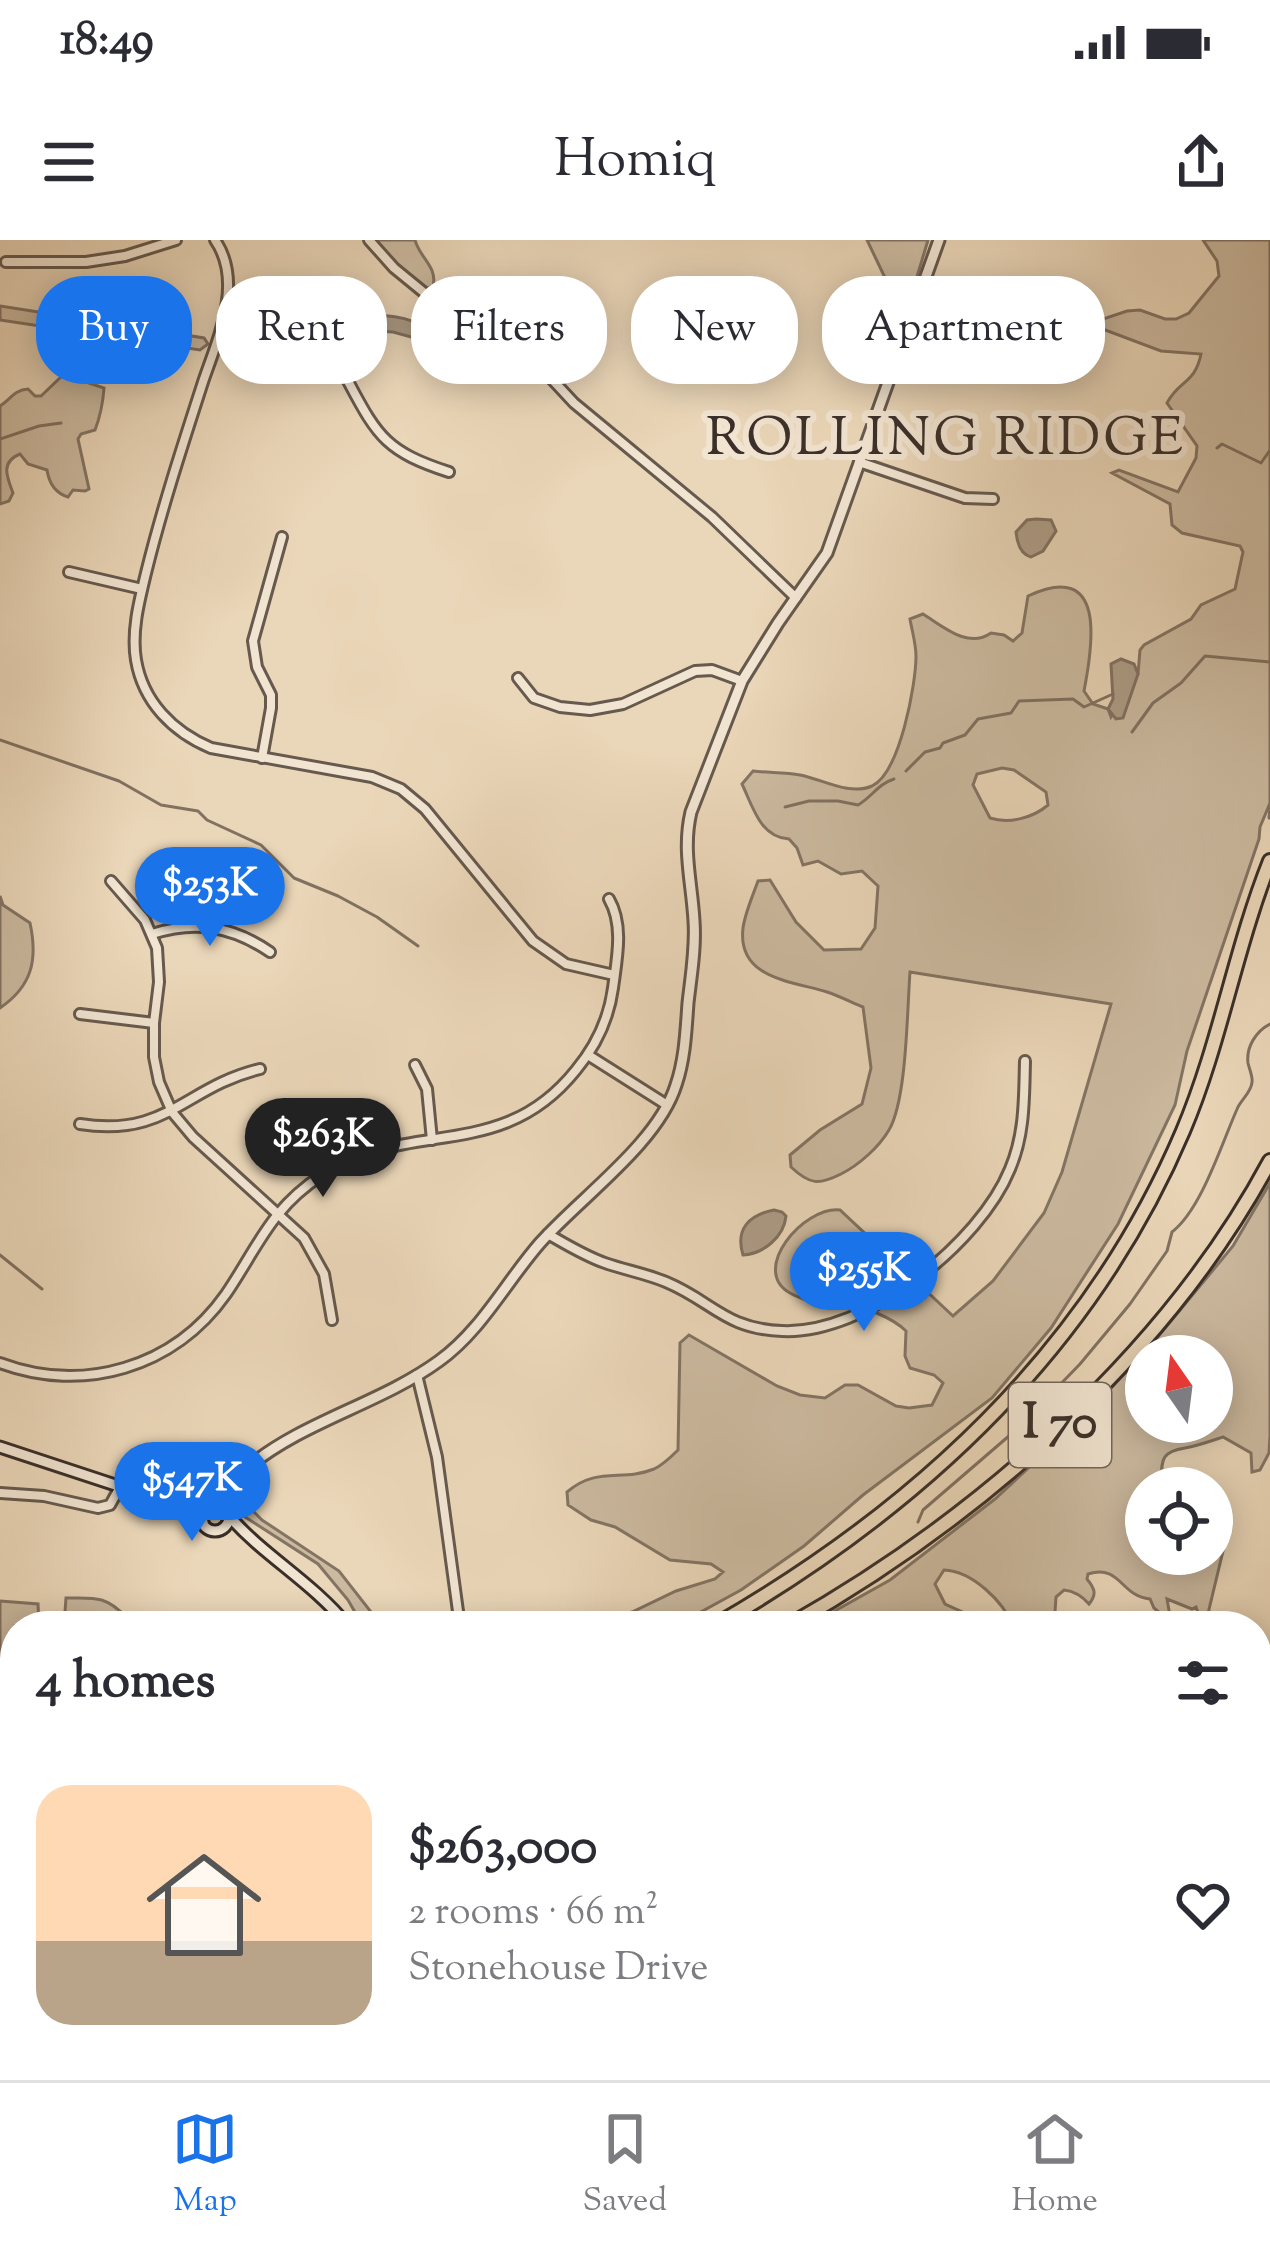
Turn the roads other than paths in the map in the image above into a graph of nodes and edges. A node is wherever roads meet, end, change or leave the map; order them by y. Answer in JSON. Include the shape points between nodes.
{"nodes":[{"id":1,"x":176,"y":240,"type":"edge"},
{"id":2,"x":215,"y":240,"type":"edge"},
{"id":3,"x":369,"y":240,"type":"edge"},
{"id":4,"x":939,"y":240,"type":"edge"},
{"id":5,"x":5,"y":262,"type":"dead end"},
{"id":6,"x":228,"y":276,"type":"edge"},
{"id":7,"x":216,"y":341,"type":"edge"},
{"id":8,"x":349,"y":384,"type":"edge"},
{"id":9,"x":859,"y":462,"type":"junction"},
{"id":10,"x":449,"y":472,"type":"dead end"},
{"id":11,"x":993,"y":499,"type":"dead end"},
{"id":12,"x":282,"y":537,"type":"dead end"},
{"id":13,"x":69,"y":572,"type":"dead end"},
{"id":14,"x":142,"y":589,"type":"junction"},
{"id":15,"x":796,"y":598,"type":"junction"},
{"id":16,"x":518,"y":678,"type":"dead end"},
{"id":17,"x":742,"y":681,"type":"junction"},
{"id":18,"x":262,"y":758,"type":"junction"},
{"id":19,"x":1270,"y":861,"type":"edge"},
{"id":20,"x":111,"y":881,"type":"dead end"},
{"id":21,"x":609,"y":899,"type":"dead end"},
{"id":22,"x":152,"y":934,"type":"junction"},
{"id":23,"x":270,"y":952,"type":"dead end"},
{"id":24,"x":614,"y":975,"type":"junction"},
{"id":25,"x":80,"y":1014,"type":"dead end"},
{"id":26,"x":154,"y":1023,"type":"junction"},
{"id":27,"x":588,"y":1055,"type":"junction"},
{"id":28,"x":1025,"y":1061,"type":"dead end"},
{"id":29,"x":415,"y":1065,"type":"dead end"},
{"id":30,"x":260,"y":1069,"type":"dead end"},
{"id":31,"x":668,"y":1105,"type":"junction"},
{"id":32,"x":172,"y":1112,"type":"junction"},
{"id":33,"x":80,"y":1124,"type":"dead end"},
{"id":34,"x":432,"y":1139,"type":"junction"},
{"id":35,"x":1270,"y":1161,"type":"edge"},
{"id":36,"x":278,"y":1213,"type":"junction"},
{"id":37,"x":548,"y":1234,"type":"junction"},
{"id":38,"x":332,"y":1320,"type":"dead end"},
{"id":39,"x":0,"y":1363,"type":"edge"},
{"id":40,"x":417,"y":1376,"type":"junction"},
{"id":41,"x":0,"y":1447,"type":"edge"},
{"id":42,"x":120,"y":1487,"type":"junction"},
{"id":43,"x":0,"y":1493,"type":"edge"},
{"id":44,"x":170,"y":1503,"type":"junction"},
{"id":45,"x":220,"y":1508,"type":"junction"},
{"id":46,"x":203,"y":1522,"type":"junction"},
{"id":47,"x":220,"y":1529,"type":"junction"},
{"id":48,"x":249,"y":1538,"type":"junction"},
{"id":49,"x":335,"y":1611,"type":"edge"},
{"id":50,"x":458,"y":1611,"type":"edge"},
{"id":51,"x":737,"y":1611,"type":"edge"},
{"id":52,"x":813,"y":1611,"type":"edge"}],
"edges":[{"from":1,"to":5,"type":"street","via":[[86,262]]},
{"from":2,"to":6,"type":"street"},
{"from":3,"to":15,"type":"street","via":[[428,295],[506,331],[574,404]]},
{"from":4,"to":9,"type":"street"},
{"from":7,"to":14,"type":"street"},
{"from":8,"to":10,"type":"street","via":[[391,446]]},
{"from":9,"to":11,"type":"street","via":[[965,498]]},
{"from":9,"to":15,"type":"street","via":[[827,553]]},
{"from":12,"to":18,"type":"street","via":[[254,641],[271,695]]},
{"from":13,"to":14,"type":"street"},
{"from":14,"to":18,"type":"street","via":[[135,656],[159,711],[196,742]]},
{"from":15,"to":17,"type":"street"},
{"from":16,"to":17,"type":"street","via":[[534,698],[590,710],[695,671]]},
{"from":17,"to":31,"type":"street","via":[[687,829],[694,952],[679,1078]]},
{"from":18,"to":24,"type":"street","via":[[401,789],[533,941],[566,964]]},
{"from":19,"to":51,"type":"highway","number":"I 70","via":[[1182,1132],[1081,1312],[1010,1398],[928,1474],[845,1542]]},
{"from":20,"to":22,"type":"street"},
{"from":21,"to":24,"type":"street","via":[[618,919]]},
{"from":22,"to":23,"type":"street","via":[[214,927]]},
{"from":22,"to":26,"type":"street","via":[[159,970]]},
{"from":24,"to":27,"type":"street"},
{"from":25,"to":26,"type":"street"},
{"from":26,"to":32,"type":"street","via":[[156,1071]]},
{"from":27,"to":31,"type":"street"},
{"from":27,"to":34,"type":"street","via":[[526,1114],[484,1132]]},
{"from":28,"to":37,"type":"street","via":[[1025,1112],[1013,1162],[988,1208],[910,1284],[850,1316],[784,1332],[745,1326],[666,1282]]},
{"from":29,"to":34,"type":"street","via":[[427,1089]]},
{"from":30,"to":32,"type":"street","via":[[222,1080]]},
{"from":31,"to":37,"type":"street"},
{"from":32,"to":33,"type":"street","via":[[135,1126]]},
{"from":32,"to":36,"type":"street"},
{"from":34,"to":36,"type":"street","via":[[354,1157]]},
{"from":35,"to":52,"type":"highway","number":"I 70","via":[[1195,1278],[1044,1441],[915,1546]]},
{"from":36,"to":38,"type":"street","via":[[319,1262]]},
{"from":36,"to":39,"type":"street","via":[[212,1311],[153,1358],[78,1377]]},
{"from":37,"to":40,"type":"street","via":[[464,1339]]},
{"from":40,"to":45,"type":"street","via":[[247,1468]]},
{"from":40,"to":50,"type":"street"},
{"from":41,"to":42,"type":"street"},
{"from":42,"to":43,"type":"street","via":[[98,1508]]},
{"from":42,"to":44,"type":"street"},
{"from":44,"to":45,"type":"street"},
{"from":44,"to":46,"type":"street"},
{"from":45,"to":46,"type":"street","via":[[202,1512]]},
{"from":45,"to":47,"type":"street"},
{"from":45,"to":48,"type":"street"},
{"from":46,"to":47,"type":"street"},
{"from":47,"to":48,"type":"street"},
{"from":48,"to":49,"type":"street"}]}
